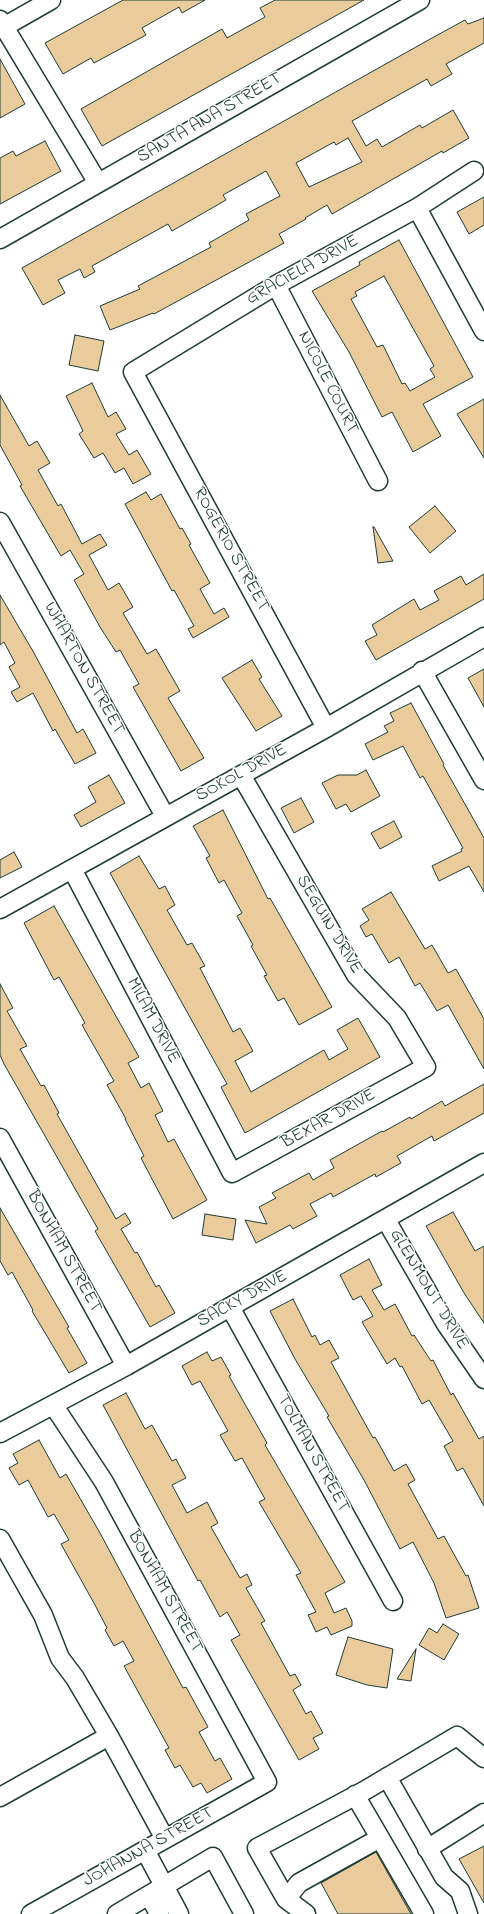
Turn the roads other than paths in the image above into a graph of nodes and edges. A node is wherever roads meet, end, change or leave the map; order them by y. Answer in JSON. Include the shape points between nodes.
{"nodes":[{"id":1,"x":51,"y":0,"type":"edge"},
{"id":2,"x":420,"y":0,"type":"edge"},
{"id":3,"x":1,"y":25,"type":"edge"},
{"id":4,"x":474,"y":171,"type":"dead end"},
{"id":5,"x":98,"y":183,"type":"junction"},
{"id":6,"x":417,"y":208,"type":"junction"},
{"id":7,"x":0,"y":239,"type":"edge"},
{"id":8,"x":276,"y":285,"type":"junction"},
{"id":9,"x":484,"y":331,"type":"edge"},
{"id":10,"x":133,"y":372,"type":"joint"},
{"id":11,"x":378,"y":481,"type":"dead end"},
{"id":12,"x":0,"y":522,"type":"edge"},
{"id":13,"x":484,"y":637,"type":"edge"},
{"id":14,"x":422,"y":671,"type":"junction"},
{"id":15,"x":326,"y":728,"type":"junction"},
{"id":16,"x":241,"y":775,"type":"junction"},
{"id":17,"x":484,"y":780,"type":"edge"},
{"id":18,"x":165,"y":816,"type":"junction"},
{"id":19,"x":72,"y":869,"type":"junction"},
{"id":20,"x":0,"y":909,"type":"edge"},
{"id":21,"x":426,"y":1067,"type":"joint"},
{"id":22,"x":0,"y":1138,"type":"edge"},
{"id":23,"x":484,"y":1163,"type":"edge"},
{"id":24,"x":232,"y":1173,"type":"joint"},
{"id":25,"x":386,"y":1220,"type":"junction"},
{"id":26,"x":230,"y":1307,"type":"junction"},
{"id":27,"x":126,"y":1366,"type":"junction"},
{"id":28,"x":484,"y":1379,"type":"edge"},
{"id":29,"x":54,"y":1406,"type":"junction"},
{"id":30,"x":0,"y":1433,"type":"edge"},
{"id":31,"x":0,"y":1539,"type":"edge"},
{"id":32,"x":393,"y":1601,"type":"dead end"},
{"id":33,"x":109,"y":1736,"type":"junction"},
{"id":34,"x":484,"y":1758,"type":"edge"},
{"id":35,"x":387,"y":1777,"type":"junction"},
{"id":36,"x":267,"y":1782,"type":"joint"},
{"id":37,"x":355,"y":1795,"type":"junction"},
{"id":38,"x":0,"y":1797,"type":"edge"},
{"id":39,"x":484,"y":1813,"type":"edge"},
{"id":40,"x":380,"y":1838,"type":"junction"},
{"id":41,"x":165,"y":1839,"type":"junction"},
{"id":42,"x":427,"y":1849,"type":"junction"},
{"id":43,"x":145,"y":1850,"type":"junction"},
{"id":44,"x":156,"y":1891,"type":"junction"},
{"id":45,"x":286,"y":1899,"type":"junction"},
{"id":46,"x":35,"y":1913,"type":"edge"},
{"id":47,"x":117,"y":1914,"type":"edge"},
{"id":48,"x":159,"y":1914,"type":"edge"},
{"id":49,"x":179,"y":1914,"type":"edge"},
{"id":50,"x":244,"y":1914,"type":"edge"},
{"id":51,"x":306,"y":1914,"type":"edge"},
{"id":52,"x":424,"y":1914,"type":"edge"},
{"id":53,"x":468,"y":1914,"type":"edge"}],
"edges":[{"from":1,"to":3,"type":"street"},
{"from":2,"to":5,"type":"street","name":"SANTA ANA STREET"},
{"from":3,"to":5,"type":"street"},
{"from":4,"to":6,"type":"street","name":"GRACIELA DRIVE"},
{"from":5,"to":7,"type":"street","name":"SANTA ANA STREET"},
{"from":6,"to":8,"type":"street","name":"GRACIELA DRIVE"},
{"from":6,"to":9,"type":"street"},
{"from":8,"to":10,"type":"street","name":"GRACIELA DRIVE"},
{"from":8,"to":11,"type":"street","name":"NICOLE COURT"},
{"from":10,"to":15,"type":"street","name":"ROGERIO STREET"},
{"from":12,"to":18,"type":"street","name":"WHARTON STREET"},
{"from":13,"to":14,"type":"street","name":"SOKOL DRIVE"},
{"from":14,"to":15,"type":"street","name":"SOKOL DRIVE"},
{"from":14,"to":17,"type":"street"},
{"from":15,"to":16,"type":"street","name":"SOKOL DRIVE"},
{"from":16,"to":18,"type":"street","name":"SOKOL DRIVE"},
{"from":16,"to":21,"type":"street","name":"SEGUIN DRIVE","via":[[356,975],[397,1018]]},
{"from":18,"to":19,"type":"street","name":"SOKOL DRIVE"},
{"from":19,"to":20,"type":"street","name":"SOKOL DRIVE"},
{"from":19,"to":24,"type":"street","name":"MILAM DRIVE"},
{"from":21,"to":24,"type":"street","name":"BEXAR DRIVE"},
{"from":22,"to":27,"type":"street","name":"BONHAM STREET"},
{"from":23,"to":25,"type":"street","name":"SACKY DRIVE"},
{"from":25,"to":26,"type":"street","name":"SACKY DRIVE"},
{"from":25,"to":28,"type":"street","name":"GLENMONT DRIVE","via":[[446,1324]]},
{"from":26,"to":27,"type":"street","name":"SACKY DRIVE"},
{"from":26,"to":32,"type":"street","name":"TOLMAN STREET"},
{"from":27,"to":29,"type":"street","name":"SACKY DRIVE"},
{"from":29,"to":30,"type":"street","name":"SACKY DRIVE"},
{"from":29,"to":36,"type":"street","name":"BONHAM STREET","via":[[104,1482]]},
{"from":31,"to":33,"type":"street","via":[[43,1615],[60,1658],[75,1678]]},
{"from":33,"to":38,"type":"street"},
{"from":33,"to":41,"type":"street"},
{"from":34,"to":35,"type":"street","via":[[457,1736]]},
{"from":35,"to":37,"type":"street"},
{"from":35,"to":42,"type":"street"},
{"from":36,"to":41,"type":"street","name":"JOHANNA STREET"},
{"from":37,"to":40,"type":"street"},
{"from":37,"to":45,"type":"street","via":[[257,1848]]},
{"from":39,"to":42,"type":"street"},
{"from":40,"to":45,"type":"street","via":[[299,1883]]},
{"from":40,"to":52,"type":"street"},
{"from":41,"to":43,"type":"street","name":"JOHANNA STREET"},
{"from":42,"to":53,"type":"street","via":[[444,1877],[460,1891]]},
{"from":43,"to":44,"type":"street"},
{"from":43,"to":46,"type":"street","name":"JOHANNA STREET"},
{"from":44,"to":47,"type":"street"},
{"from":44,"to":48,"type":"street"},
{"from":44,"to":49,"type":"street"},
{"from":44,"to":50,"type":"street","via":[[213,1857]]},
{"from":45,"to":51,"type":"street"}]}
